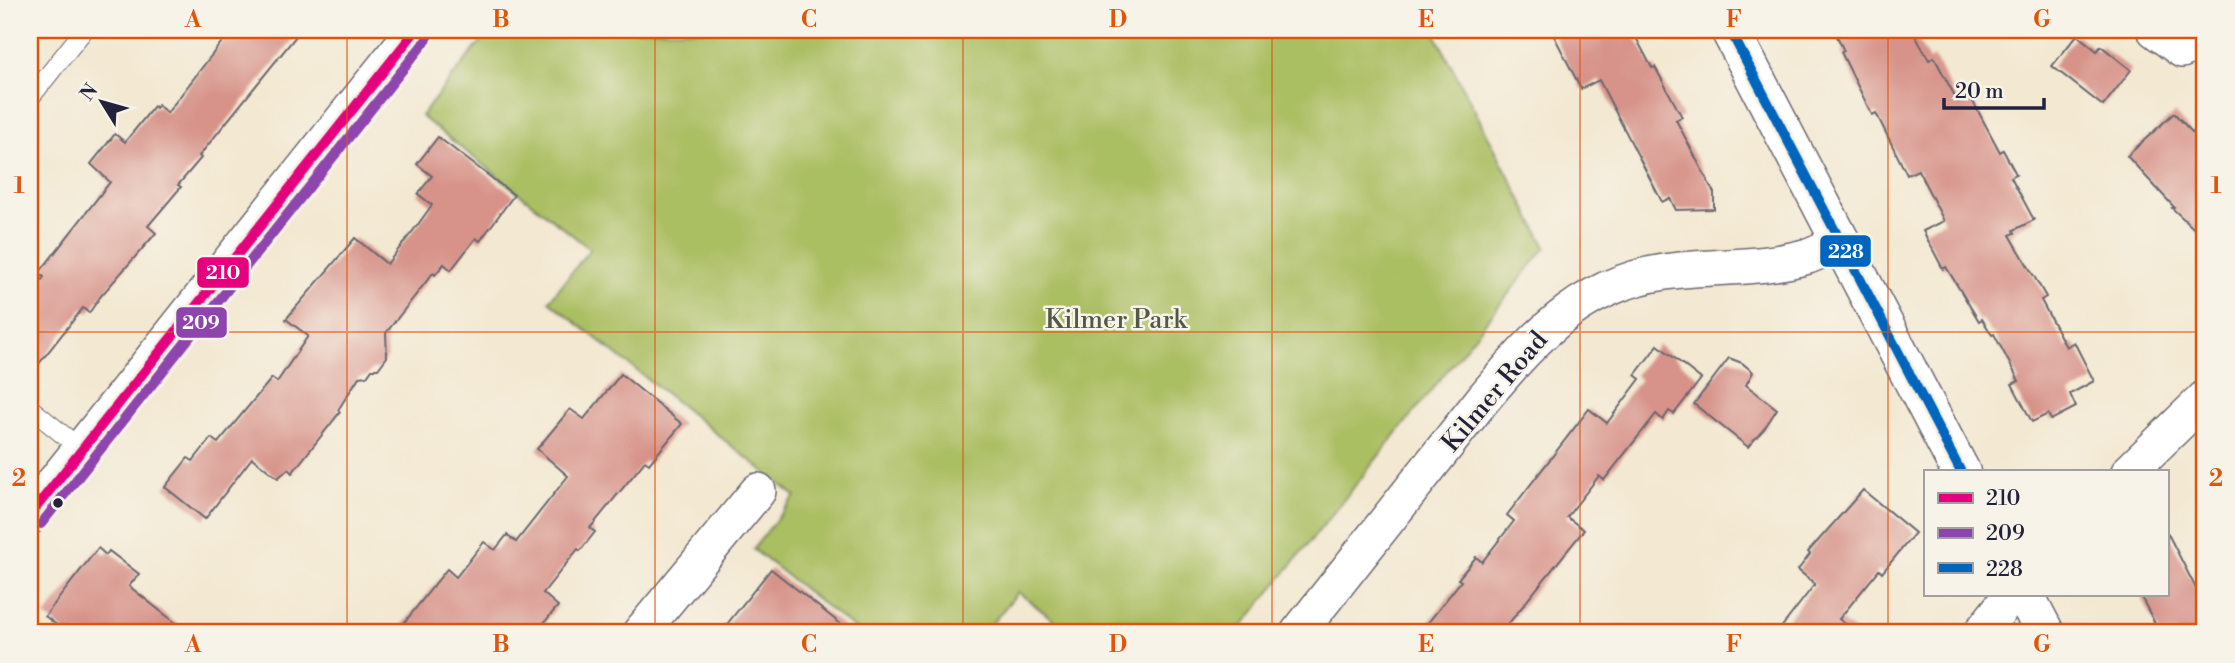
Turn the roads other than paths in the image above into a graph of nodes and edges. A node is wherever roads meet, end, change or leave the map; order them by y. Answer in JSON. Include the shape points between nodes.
{"nodes":[{"id":1,"x":83,"y":30,"type":"edge"},
{"id":2,"x":416,"y":30,"type":"edge"},
{"id":3,"x":1730,"y":30,"type":"edge"},
{"id":4,"x":30,"y":98,"type":"edge"},
{"id":5,"x":1842,"y":241,"type":"junction"},
{"id":6,"x":2205,"y":398,"type":"edge"},
{"id":7,"x":30,"y":408,"type":"edge"},
{"id":8,"x":82,"y":450,"type":"junction"},
{"id":9,"x":1960,"y":470,"type":"edge"},
{"id":10,"x":2131,"y":470,"type":"edge"},
{"id":11,"x":758,"y":491,"type":"dead end"},
{"id":12,"x":30,"y":515,"type":"edge"},
{"id":13,"x":2010,"y":596,"type":"edge"},
{"id":14,"x":2026,"y":596,"type":"edge"},
{"id":15,"x":640,"y":633,"type":"edge"},
{"id":16,"x":1298,"y":633,"type":"edge"},
{"id":17,"x":1981,"y":633,"type":"edge"},
{"id":18,"x":2045,"y":633,"type":"edge"}],
"edges":[{"from":1,"to":4,"type":"lane"},
{"from":2,"to":8,"type":"street"},
{"from":3,"to":5,"type":"street"},
{"from":5,"to":9,"type":"street"},
{"from":5,"to":16,"type":"street","name":"Kilmer Road","via":[[1788,261],[1679,270],[1622,282],[1590,296],[1550,324],[1491,390]]},
{"from":6,"to":10,"type":"street"},
{"from":7,"to":8,"type":"lane"},
{"from":8,"to":12,"type":"street"},
{"from":11,"to":15,"type":"street"},
{"from":13,"to":17,"type":"street"},
{"from":14,"to":18,"type":"street"}]}
